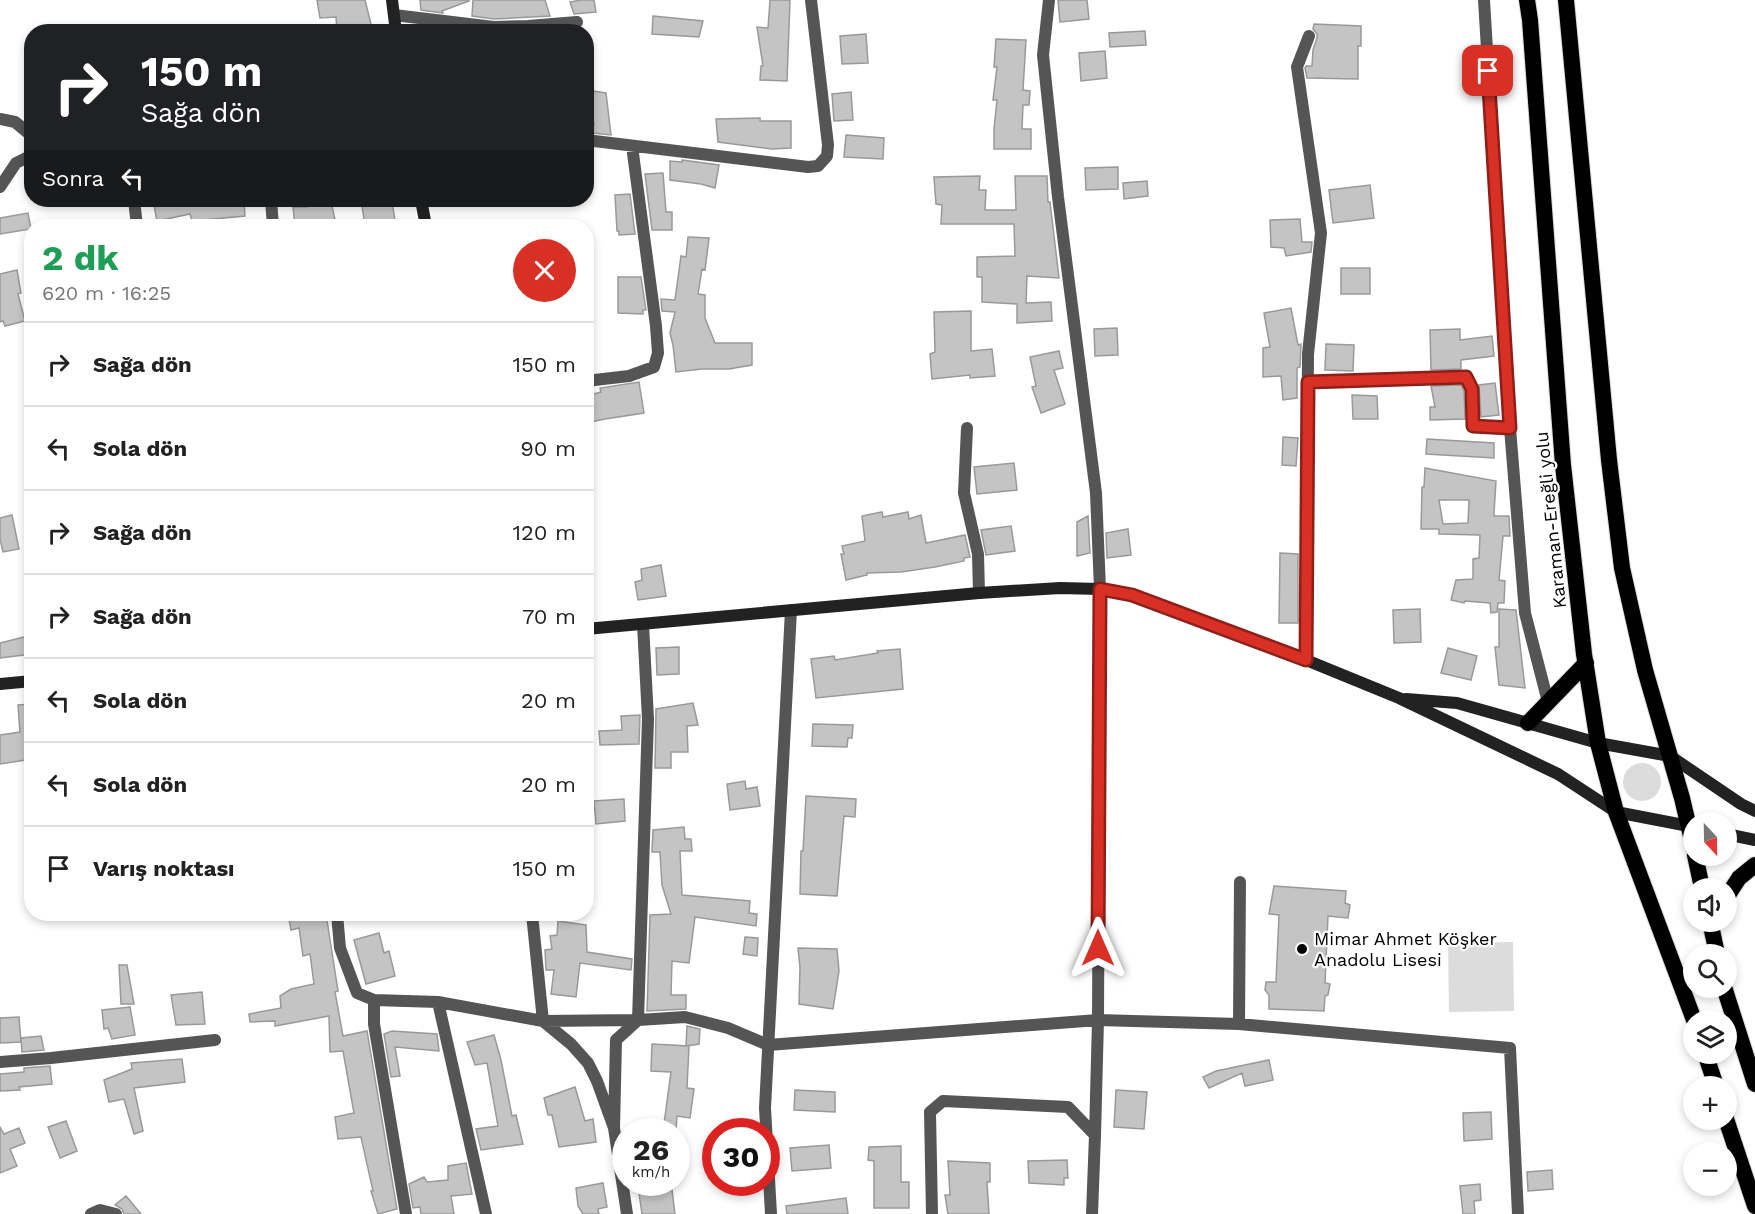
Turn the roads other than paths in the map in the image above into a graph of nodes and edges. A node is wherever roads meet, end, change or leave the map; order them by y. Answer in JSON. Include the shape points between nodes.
{"nodes":[{"id":1,"x":392,"y":0,"type":"edge"},
{"id":2,"x":811,"y":0,"type":"edge"},
{"id":3,"x":1048,"y":0,"type":"edge"},
{"id":4,"x":1484,"y":0,"type":"edge"},
{"id":5,"x":1527,"y":0,"type":"edge"},
{"id":6,"x":1566,"y":0,"type":"edge"},
{"id":7,"x":394,"y":15,"type":"junction"},
{"id":8,"x":577,"y":22,"type":"dead end"},
{"id":9,"x":395,"y":24,"type":"edge"},
{"id":10,"x":469,"y":24,"type":"edge"},
{"id":11,"x":552,"y":24,"type":"edge"},
{"id":12,"x":1309,"y":36,"type":"dead end"},
{"id":13,"x":0,"y":119,"type":"edge"},
{"id":14,"x":24,"y":129,"type":"edge"},
{"id":15,"x":594,"y":141,"type":"edge"},
{"id":16,"x":632,"y":146,"type":"junction"},
{"id":17,"x":24,"y":159,"type":"edge"},
{"id":18,"x":0,"y":187,"type":"edge"},
{"id":19,"x":594,"y":380,"type":"edge"},
{"id":20,"x":1308,"y":382,"type":"junction"},
{"id":21,"x":1510,"y":428,"type":"junction"},
{"id":22,"x":967,"y":429,"type":"dead end"},
{"id":23,"x":1100,"y":589,"type":"junction"},
{"id":24,"x":979,"y":593,"type":"junction"},
{"id":25,"x":790,"y":610,"type":"junction"},
{"id":26,"x":643,"y":624,"type":"junction"},
{"id":27,"x":594,"y":628,"type":"edge"},
{"id":28,"x":1306,"y":660,"type":"junction"},
{"id":29,"x":1586,"y":663,"type":"junction"},
{"id":30,"x":24,"y":682,"type":"edge"},
{"id":31,"x":0,"y":684,"type":"edge"},
{"id":32,"x":1399,"y":698,"type":"junction"},
{"id":33,"x":1548,"y":702,"type":"junction"},
{"id":34,"x":1528,"y":723,"type":"junction"},
{"id":35,"x":1598,"y":743,"type":"junction"},
{"id":36,"x":1670,"y":756,"type":"junction"},
{"id":37,"x":1755,"y":811,"type":"edge"},
{"id":38,"x":1616,"y":812,"type":"junction"},
{"id":39,"x":1687,"y":812,"type":"edge"},
{"id":40,"x":1683,"y":825,"type":"edge"},
{"id":41,"x":1737,"y":836,"type":"edge"},
{"id":42,"x":1755,"y":840,"type":"edge"},
{"id":43,"x":1755,"y":865,"type":"edge"},
{"id":44,"x":1737,"y":881,"type":"edge"},
{"id":45,"x":1240,"y":882,"type":"dead end"},
{"id":46,"x":338,"y":921,"type":"edge"},
{"id":47,"x":533,"y":921,"type":"edge"},
{"id":48,"x":1728,"y":998,"type":"edge"},
{"id":49,"x":374,"y":1000,"type":"junction"},
{"id":50,"x":438,"y":1002,"type":"junction"},
{"id":51,"x":1690,"y":1010,"type":"edge"},
{"id":52,"x":638,"y":1020,"type":"junction"},
{"id":53,"x":1098,"y":1020,"type":"junction"},
{"id":54,"x":543,"y":1022,"type":"junction"},
{"id":55,"x":1239,"y":1024,"type":"junction"},
{"id":56,"x":214,"y":1040,"type":"dead end"},
{"id":57,"x":768,"y":1045,"type":"junction"},
{"id":58,"x":0,"y":1062,"type":"edge"},
{"id":59,"x":1755,"y":1084,"type":"edge"},
{"id":60,"x":614,"y":1118,"type":"edge"},
{"id":61,"x":612,"y":1122,"type":"edge"},
{"id":62,"x":1730,"y":1130,"type":"edge"},
{"id":63,"x":1095,"y":1135,"type":"junction"},
{"id":64,"x":624,"y":1196,"type":"edge"},
{"id":65,"x":1755,"y":1206,"type":"edge"},
{"id":66,"x":91,"y":1214,"type":"edge"},
{"id":67,"x":116,"y":1214,"type":"edge"},
{"id":68,"x":406,"y":1214,"type":"edge"},
{"id":69,"x":486,"y":1214,"type":"edge"},
{"id":70,"x":627,"y":1214,"type":"edge"},
{"id":71,"x":771,"y":1214,"type":"edge"},
{"id":72,"x":932,"y":1214,"type":"edge"},
{"id":73,"x":1092,"y":1214,"type":"edge"},
{"id":74,"x":1518,"y":1214,"type":"edge"}],
"edges":[{"from":1,"to":7,"type":"main road"},
{"from":2,"to":16,"type":"street","via":[[828,145],[827,156],[818,166]]},
{"from":3,"to":23,"type":"street","via":[[1043,55],[1096,493]]},
{"from":4,"to":21,"type":"street"},
{"from":5,"to":29,"type":"highway","name":"Karaman-Ereğli yolu","via":[[1563,465]]},
{"from":6,"to":36,"type":"highway","via":[[1622,568]]},
{"from":7,"to":9,"type":"main road"},
{"from":7,"to":10,"type":"street"},
{"from":8,"to":11,"type":"street"},
{"from":12,"to":20,"type":"street","via":[[1297,67],[1322,233]]},
{"from":13,"to":14,"type":"street","via":[[15,122]]},
{"from":15,"to":16,"type":"street"},
{"from":16,"to":19,"type":"street","via":[[658,353],[654,367],[629,376]]},
{"from":17,"to":18,"type":"street","via":[[16,163]]},
{"from":20,"to":21,"type":"street","via":[[1466,377],[1472,389],[1473,426]]},
{"from":20,"to":28,"type":"street"},
{"from":21,"to":33,"type":"street","via":[[1525,613]]},
{"from":22,"to":24,"type":"street","via":[[963,493],[978,554]]},
{"from":23,"to":24,"type":"main road"},
{"from":23,"to":28,"type":"main road","via":[[1132,595]]},
{"from":23,"to":53,"type":"street"},
{"from":24,"to":25,"type":"main road"},
{"from":25,"to":26,"type":"main road"},
{"from":25,"to":57,"type":"street"},
{"from":26,"to":27,"type":"main road"},
{"from":26,"to":52,"type":"street","via":[[648,719]]},
{"from":28,"to":32,"type":"main road"},
{"from":29,"to":33,"type":"highway"},
{"from":29,"to":35,"type":"highway","name":"Karaman-Ereğli yolu"},
{"from":30,"to":31,"type":"main road"},
{"from":32,"to":34,"type":"main road","via":[[1458,703]]},
{"from":32,"to":38,"type":"main road","via":[[1558,774]]},
{"from":33,"to":34,"type":"highway"},
{"from":34,"to":35,"type":"main road"},
{"from":35,"to":36,"type":"main road"},
{"from":35,"to":38,"type":"highway","name":"Karaman-Ereğli yolu"},
{"from":36,"to":37,"type":"main road"},
{"from":36,"to":39,"type":"highway"},
{"from":38,"to":40,"type":"main road"},
{"from":38,"to":51,"type":"highway","name":"Karaman-Ereğli yolu"},
{"from":41,"to":42,"type":"main road"},
{"from":43,"to":44,"type":"highway"},
{"from":45,"to":55,"type":"street"},
{"from":46,"to":49,"type":"street","via":[[340,948],[357,993]]},
{"from":47,"to":54,"type":"street"},
{"from":48,"to":59,"type":"highway"},
{"from":49,"to":50,"type":"street"},
{"from":49,"to":68,"type":"street","via":[[374,1024]]},
{"from":50,"to":54,"type":"street"},
{"from":50,"to":69,"type":"street"},
{"from":52,"to":54,"type":"street"},
{"from":52,"to":57,"type":"street","via":[[685,1017],[728,1028]]},
{"from":52,"to":60,"type":"street","via":[[616,1040]]},
{"from":53,"to":55,"type":"street"},
{"from":53,"to":57,"type":"street"},
{"from":53,"to":63,"type":"street"},
{"from":54,"to":61,"type":"street","via":[[588,1063]]},
{"from":55,"to":74,"type":"street","via":[[1510,1048]]},
{"from":56,"to":58,"type":"street"},
{"from":57,"to":71,"type":"street","via":[[765,1108]]},
{"from":62,"to":65,"type":"highway"},
{"from":63,"to":72,"type":"street","via":[[1068,1107],[943,1101],[930,1112]]},
{"from":63,"to":73,"type":"street"},
{"from":64,"to":70,"type":"street"},
{"from":66,"to":67,"type":"street","via":[[100,1210]]}]}
